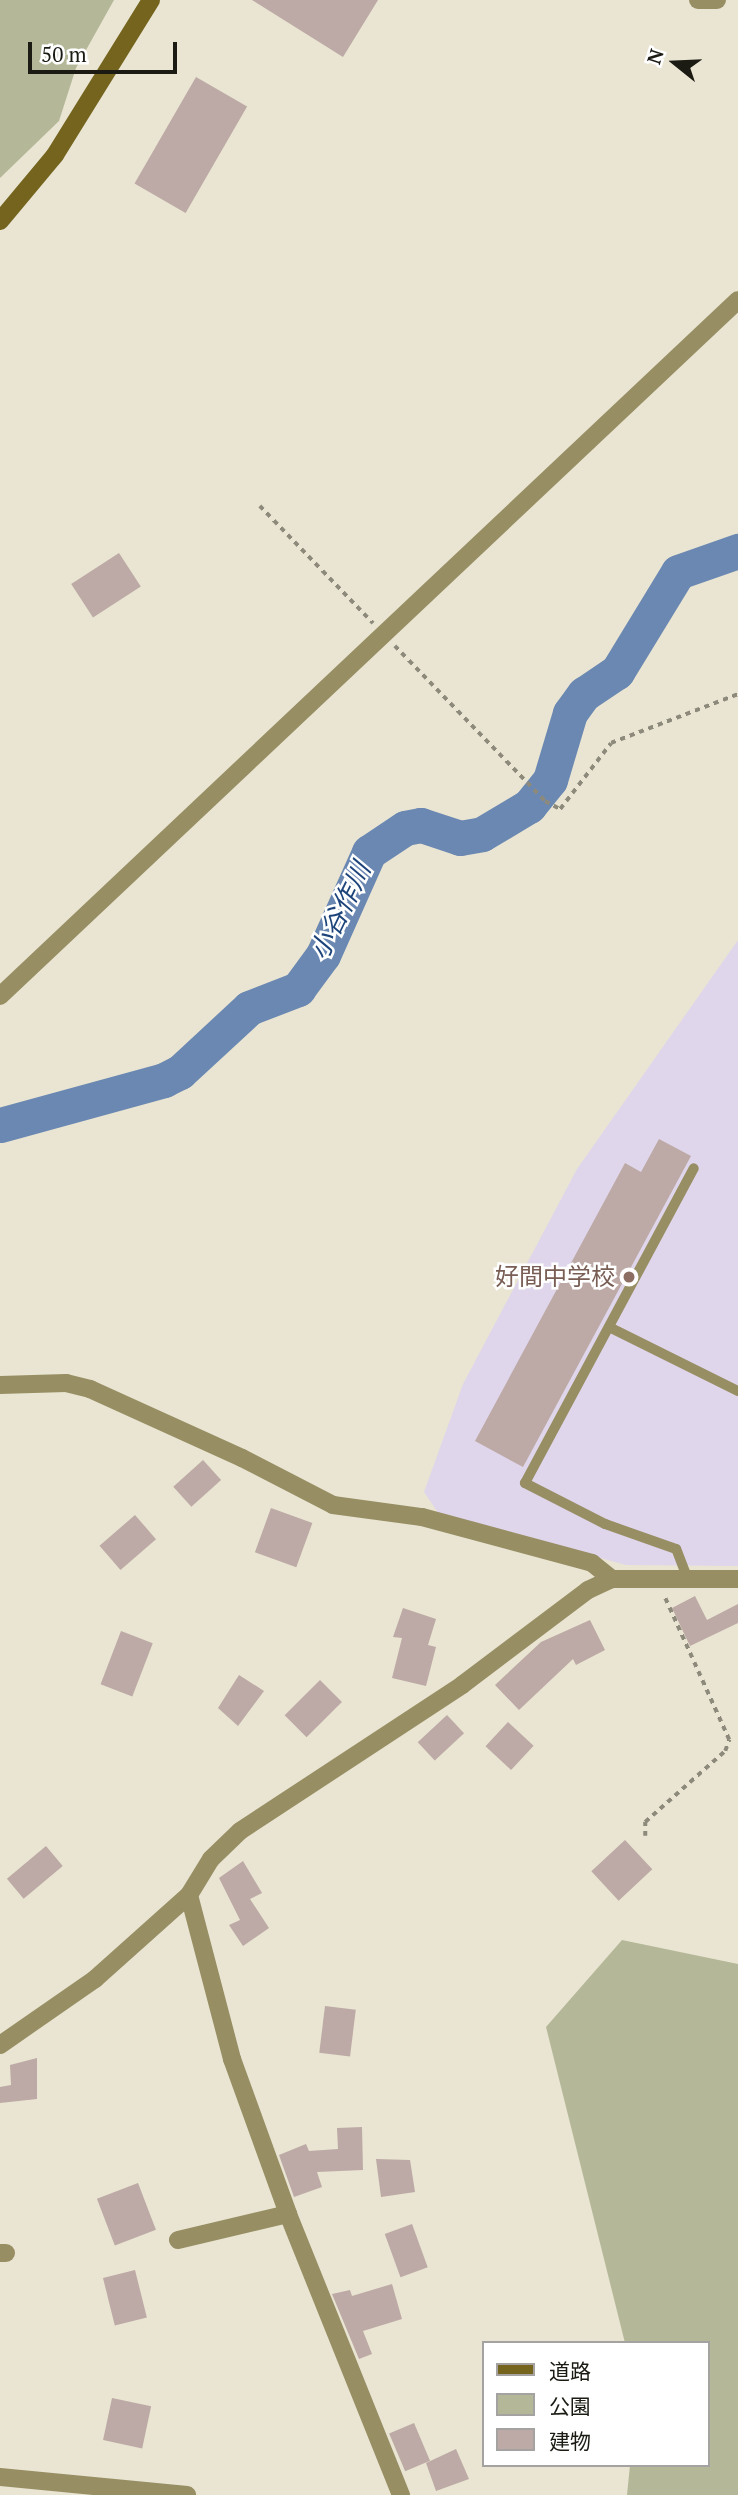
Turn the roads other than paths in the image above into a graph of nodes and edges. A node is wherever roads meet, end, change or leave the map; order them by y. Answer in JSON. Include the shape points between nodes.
{"nodes":[{"id":1,"x":151,"y":0,"type":"edge"},
{"id":2,"x":698,"y":0,"type":"edge"},
{"id":3,"x":717,"y":0,"type":"edge"},
{"id":4,"x":0,"y":221,"type":"edge"},
{"id":5,"x":738,"y":300,"type":"edge"},
{"id":6,"x":0,"y":996,"type":"edge"},
{"id":7,"x":694,"y":1168,"type":"dead end"},
{"id":8,"x":609,"y":1327,"type":"junction"},
{"id":9,"x":0,"y":1385,"type":"edge"},
{"id":10,"x":738,"y":1391,"type":"edge"},
{"id":11,"x":687,"y":1577,"type":"junction"},
{"id":12,"x":612,"y":1579,"type":"junction"},
{"id":13,"x":738,"y":1579,"type":"edge"},
{"id":14,"x":189,"y":1895,"type":"junction"},
{"id":15,"x":0,"y":2045,"type":"edge"},
{"id":16,"x":288,"y":2214,"type":"junction"},
{"id":17,"x":178,"y":2240,"type":"dead end"},
{"id":18,"x":0,"y":2477,"type":"edge"},
{"id":19,"x":187,"y":2495,"type":"edge"},
{"id":20,"x":401,"y":2495,"type":"edge"}],
"edges":[{"from":1,"to":4,"type":"street","via":[[55,155]]},
{"from":2,"to":3,"type":"street"},
{"from":5,"to":6,"type":"street"},
{"from":7,"to":8,"type":"lane"},
{"from":8,"to":10,"type":"lane"},
{"from":8,"to":11,"type":"lane","via":[[525,1483],[606,1524],[676,1549]]},
{"from":9,"to":12,"type":"street","via":[[66,1383],[90,1389],[333,1505],[422,1517],[592,1563]]},
{"from":11,"to":12,"type":"street"},
{"from":11,"to":13,"type":"street"},
{"from":12,"to":14,"type":"street","via":[[588,1590],[462,1685],[240,1831],[211,1859]]},
{"from":14,"to":15,"type":"street","via":[[96,1979]]},
{"from":14,"to":16,"type":"street","via":[[232,2059]]},
{"from":16,"to":17,"type":"street"},
{"from":16,"to":20,"type":"street"},
{"from":18,"to":19,"type":"street"}]}
